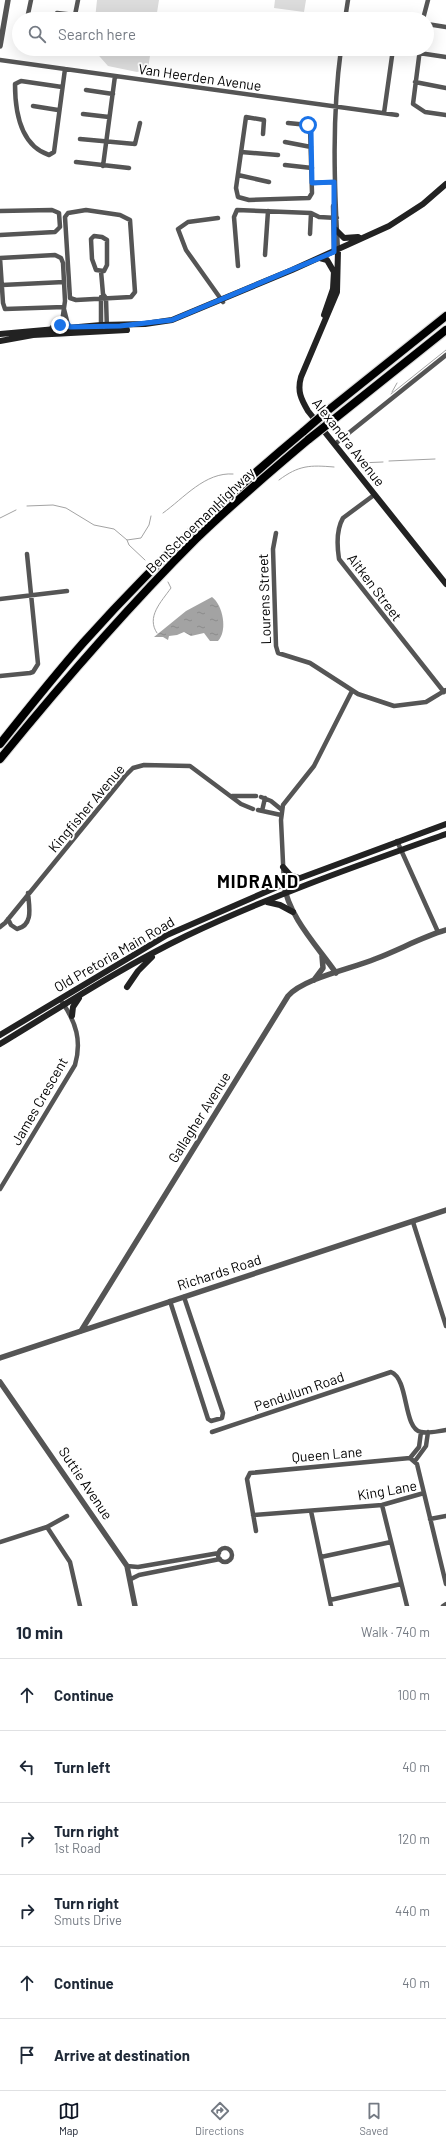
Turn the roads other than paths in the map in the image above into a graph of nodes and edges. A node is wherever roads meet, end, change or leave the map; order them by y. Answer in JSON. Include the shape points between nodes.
{"nodes":[{"id":1,"x":8,"y":0,"type":"edge"},
{"id":2,"x":31,"y":0,"type":"edge"},
{"id":3,"x":78,"y":0,"type":"edge"},
{"id":4,"x":348,"y":0,"type":"edge"},
{"id":5,"x":428,"y":0,"type":"edge"},
{"id":6,"x":29,"y":12,"type":"edge"},
{"id":7,"x":76,"y":12,"type":"edge"},
{"id":8,"x":346,"y":12,"type":"edge"},
{"id":9,"x":425,"y":12,"type":"edge"},
{"id":10,"x":434,"y":25,"type":"edge"},
{"id":11,"x":446,"y":27,"type":"edge"},
{"id":12,"x":0,"y":46,"type":"edge"},
{"id":13,"x":434,"y":54,"type":"edge"},
{"id":14,"x":340,"y":56,"type":"edge"},
{"id":15,"x":392,"y":56,"type":"edge"},
{"id":16,"x":418,"y":56,"type":"edge"},
{"id":17,"x":446,"y":57,"type":"edge"},
{"id":18,"x":0,"y":60,"type":"edge"},
{"id":19,"x":64,"y":69,"type":"junction"},
{"id":20,"x":115,"y":76,"type":"junction"},
{"id":21,"x":415,"y":82,"type":"junction"},
{"id":22,"x":62,"y":87,"type":"junction"},
{"id":23,"x":446,"y":88,"type":"edge"},
{"id":24,"x":86,"y":90,"type":"dead end"},
{"id":25,"x":112,"y":94,"type":"junction"},
{"id":26,"x":33,"y":106,"type":"dead end"},
{"id":27,"x":334,"y":107,"type":"junction"},
{"id":28,"x":58,"y":110,"type":"junction"},
{"id":29,"x":384,"y":113,"type":"junction"},
{"id":30,"x":83,"y":114,"type":"dead end"},
{"id":31,"x":397,"y":115,"type":"dead end"},
{"id":32,"x":446,"y":115,"type":"edge"},
{"id":33,"x":109,"y":118,"type":"junction"},
{"id":34,"x":140,"y":123,"type":"dead end"},
{"id":35,"x":288,"y":123,"type":"dead end"},
{"id":36,"x":263,"y":134,"type":"dead end"},
{"id":37,"x":80,"y":139,"type":"dead end"},
{"id":38,"x":106,"y":142,"type":"junction"},
{"id":39,"x":285,"y":142,"type":"dead end"},
{"id":40,"x":311,"y":147,"type":"junction"},
{"id":41,"x":241,"y":152,"type":"junction"},
{"id":42,"x":278,"y":155,"type":"dead end"},
{"id":43,"x":76,"y":162,"type":"dead end"},
{"id":44,"x":285,"y":165,"type":"dead end"},
{"id":45,"x":103,"y":166,"type":"junction"},
{"id":46,"x":129,"y":168,"type":"dead end"},
{"id":47,"x":312,"y":168,"type":"junction"},
{"id":48,"x":238,"y":174,"type":"junction"},
{"id":49,"x":269,"y":182,"type":"dead end"},
{"id":50,"x":334,"y":182,"type":"junction"},
{"id":51,"x":312,"y":183,"type":"junction"},
{"id":52,"x":446,"y":184,"type":"edge"},
{"id":53,"x":0,"y":211,"type":"edge"},
{"id":54,"x":268,"y":211,"type":"junction"},
{"id":55,"x":311,"y":213,"type":"junction"},
{"id":56,"x":218,"y":218,"type":"dead end"},
{"id":57,"x":335,"y":218,"type":"junction"},
{"id":58,"x":336,"y":230,"type":"junction"},
{"id":59,"x":310,"y":234,"type":"dead end"},
{"id":60,"x":0,"y":235,"type":"edge"},
{"id":61,"x":368,"y":235,"type":"junction"},
{"id":62,"x":336,"y":251,"type":"junction"},
{"id":63,"x":266,"y":255,"type":"dead end"},
{"id":64,"x":0,"y":258,"type":"edge"},
{"id":65,"x":320,"y":258,"type":"junction"},
{"id":66,"x":238,"y":266,"type":"dead end"},
{"id":67,"x":101,"y":271,"type":"junction"},
{"id":68,"x":334,"y":272,"type":"junction"},
{"id":69,"x":64,"y":282,"type":"junction"},
{"id":70,"x":2,"y":285,"type":"junction"},
{"id":71,"x":103,"y":297,"type":"junction"},
{"id":72,"x":222,"y":301,"type":"junction"},
{"id":73,"x":64,"y":308,"type":"junction"},
{"id":74,"x":446,"y":316,"type":"edge"},
{"id":75,"x":65,"y":322,"type":"junction"},
{"id":76,"x":81,"y":328,"type":"junction"},
{"id":77,"x":104,"y":328,"type":"junction"},
{"id":78,"x":446,"y":330,"type":"edge"},
{"id":79,"x":37,"y":331,"type":"junction"},
{"id":80,"x":0,"y":334,"type":"edge"},
{"id":81,"x":0,"y":341,"type":"edge"},
{"id":82,"x":315,"y":341,"type":"junction"},
{"id":83,"x":446,"y":355,"type":"edge"},
{"id":84,"x":334,"y":444,"type":"junction"},
{"id":85,"x":374,"y":494,"type":"junction"},
{"id":86,"x":276,"y":533,"type":"dead end"},
{"id":87,"x":27,"y":554,"type":"dead end"},
{"id":88,"x":446,"y":584,"type":"edge"},
{"id":89,"x":67,"y":591,"type":"dead end"},
{"id":90,"x":31,"y":596,"type":"junction"},
{"id":91,"x":0,"y":599,"type":"edge"},
{"id":92,"x":0,"y":676,"type":"edge"},
{"id":93,"x":352,"y":691,"type":"junction"},
{"id":94,"x":445,"y":691,"type":"edge"},
{"id":95,"x":0,"y":744,"type":"edge"},
{"id":96,"x":0,"y":759,"type":"edge"},
{"id":97,"x":232,"y":796,"type":"junction"},
{"id":98,"x":260,"y":797,"type":"junction"},
{"id":99,"x":257,"y":810,"type":"junction"},
{"id":100,"x":282,"y":812,"type":"junction"},
{"id":101,"x":446,"y":824,"type":"edge"},
{"id":102,"x":446,"y":834,"type":"edge"},
{"id":103,"x":397,"y":841,"type":"junction"},
{"id":104,"x":401,"y":850,"type":"junction"},
{"id":105,"x":283,"y":867,"type":"junction"},
{"id":106,"x":299,"y":878,"type":"junction"},
{"id":107,"x":284,"y":884,"type":"junction"},
{"id":108,"x":28,"y":893,"type":"junction"},
{"id":109,"x":286,"y":894,"type":"junction"},
{"id":110,"x":266,"y":902,"type":"junction"},
{"id":111,"x":293,"y":912,"type":"junction"},
{"id":112,"x":8,"y":919,"type":"junction"},
{"id":113,"x":0,"y":927,"type":"edge"},
{"id":114,"x":446,"y":930,"type":"edge"},
{"id":115,"x":438,"y":932,"type":"junction"},
{"id":116,"x":159,"y":950,"type":"junction"},
{"id":117,"x":320,"y":951,"type":"junction"},
{"id":118,"x":336,"y":973,"type":"junction"},
{"id":119,"x":311,"y":982,"type":"junction"},
{"id":120,"x":127,"y":987,"type":"dead end"},
{"id":121,"x":84,"y":993,"type":"junction"},
{"id":122,"x":60,"y":999,"type":"junction"},
{"id":123,"x":64,"y":1005,"type":"junction"},
{"id":124,"x":72,"y":1016,"type":"junction"},
{"id":125,"x":0,"y":1035,"type":"edge"},
{"id":126,"x":0,"y":1044,"type":"edge"},
{"id":127,"x":0,"y":1189,"type":"edge"},
{"id":128,"x":446,"y":1210,"type":"edge"},
{"id":129,"x":413,"y":1222,"type":"junction"},
{"id":130,"x":184,"y":1297,"type":"junction"},
{"id":131,"x":170,"y":1301,"type":"junction"},
{"id":132,"x":446,"y":1326,"type":"edge"},
{"id":133,"x":81,"y":1331,"type":"junction"},
{"id":134,"x":0,"y":1358,"type":"edge"},
{"id":135,"x":0,"y":1382,"type":"edge"},
{"id":136,"x":446,"y":1430,"type":"edge"},
{"id":137,"x":212,"y":1432,"type":"dead end"},
{"id":138,"x":419,"y":1432,"type":"junction"},
{"id":139,"x":428,"y":1432,"type":"junction"},
{"id":140,"x":412,"y":1460,"type":"junction"},
{"id":141,"x":424,"y":1493,"type":"junction"},
{"id":142,"x":382,"y":1505,"type":"junction"},
{"id":143,"x":311,"y":1510,"type":"junction"},
{"id":144,"x":253,"y":1515,"type":"junction"},
{"id":145,"x":66,"y":1516,"type":"dead end"},
{"id":146,"x":446,"y":1516,"type":"edge"},
{"id":147,"x":430,"y":1519,"type":"junction"},
{"id":148,"x":47,"y":1527,"type":"junction"},
{"id":149,"x":256,"y":1531,"type":"dead end"},
{"id":150,"x":0,"y":1542,"type":"edge"},
{"id":151,"x":391,"y":1542,"type":"junction"},
{"id":152,"x":218,"y":1553,"type":"junction"},
{"id":153,"x":321,"y":1557,"type":"junction"},
{"id":154,"x":220,"y":1560,"type":"junction"},
{"id":155,"x":167,"y":1562,"type":"junction"},
{"id":156,"x":127,"y":1566,"type":"junction"},
{"id":157,"x":169,"y":1569,"type":"junction"},
{"id":158,"x":131,"y":1579,"type":"junction"},
{"id":159,"x":401,"y":1584,"type":"junction"},
{"id":160,"x":446,"y":1584,"type":"edge"},
{"id":161,"x":330,"y":1600,"type":"junction"},
{"id":162,"x":446,"y":1604,"type":"edge"},
{"id":163,"x":80,"y":1606,"type":"edge"},
{"id":164,"x":135,"y":1606,"type":"edge"},
{"id":165,"x":331,"y":1606,"type":"edge"},
{"id":166,"x":407,"y":1606,"type":"edge"},
{"id":167,"x":443,"y":1606,"type":"edge"}],
"edges":[{"from":1,"to":12,"type":"street"},
{"from":2,"to":6,"type":"street"},
{"from":3,"to":7,"type":"street"},
{"from":4,"to":8,"type":"street"},
{"from":5,"to":9,"type":"street"},
{"from":10,"to":11,"type":"street"},
{"from":13,"to":17,"type":"street"},
{"from":14,"to":27,"type":"street"},
{"from":15,"to":29,"type":"street"},
{"from":16,"to":21,"type":"street"},
{"from":18,"to":19,"type":"street","name":"Van Heerden Avenue"},
{"from":19,"to":20,"type":"street","name":"Van Heerden Avenue"},
{"from":19,"to":22,"type":"street"},
{"from":20,"to":25,"type":"street"},
{"from":20,"to":27,"type":"street","name":"Van Heerden Avenue"},
{"from":21,"to":23,"type":"street"},
{"from":21,"to":32,"type":"street","via":[[415,106],[428,113]]},
{"from":22,"to":28,"type":"street"},
{"from":22,"to":28,"type":"street","via":[[21,81],[15,84],[16,115],[31,143],[49,155],[54,152]]},
{"from":24,"to":25,"type":"street"},
{"from":25,"to":33,"type":"street"},
{"from":26,"to":28,"type":"street"},
{"from":27,"to":29,"type":"street","name":"Van Heerden Avenue"},
{"from":27,"to":50,"type":"street"},
{"from":29,"to":31,"type":"street","name":"Van Heerden Avenue"},
{"from":30,"to":33,"type":"street"},
{"from":33,"to":38,"type":"street"},
{"from":34,"to":38,"type":"street","via":[[135,144]]},
{"from":35,"to":40,"type":"street","via":[[310,126]]},
{"from":36,"to":41,"type":"street","via":[[264,120],[246,117]]},
{"from":37,"to":38,"type":"street"},
{"from":38,"to":45,"type":"street"},
{"from":39,"to":40,"type":"street"},
{"from":40,"to":47,"type":"street"},
{"from":41,"to":42,"type":"street"},
{"from":41,"to":48,"type":"street"},
{"from":43,"to":45,"type":"street"},
{"from":44,"to":47,"type":"street"},
{"from":45,"to":46,"type":"street"},
{"from":47,"to":51,"type":"street"},
{"from":48,"to":49,"type":"street"},
{"from":48,"to":51,"type":"street","via":[[236,193],[243,199],[305,199],[311,197]]},
{"from":50,"to":51,"type":"street"},
{"from":50,"to":57,"type":"street"},
{"from":52,"to":61,"type":"main road","via":[[410,213]]},
{"from":53,"to":60,"type":"street","via":[[52,210],[59,213],[61,220],[60,227],[55,232]]},
{"from":54,"to":55,"type":"street"},
{"from":54,"to":63,"type":"street"},
{"from":54,"to":66,"type":"street","via":[[239,210],[235,213]]},
{"from":55,"to":57,"type":"street","via":[[319,217]]},
{"from":55,"to":59,"type":"street"},
{"from":56,"to":72,"type":"street","via":[[188,222],[178,229],[186,250]]},
{"from":57,"to":58,"type":"street"},
{"from":57,"to":62,"type":"street"},
{"from":58,"to":61,"type":"main road","via":[[347,238]]},
{"from":58,"to":62,"type":"street"},
{"from":61,"to":62,"type":"main road"},
{"from":62,"to":65,"type":"main road"},
{"from":62,"to":68,"type":"main road"},
{"from":62,"to":82,"type":"main road","name":"Alexandra Avenue","via":[[337,292]]},
{"from":64,"to":69,"type":"street","via":[[57,255],[63,261]]},
{"from":64,"to":70,"type":"street"},
{"from":65,"to":68,"type":"main road","via":[[327,260]]},
{"from":65,"to":72,"type":"main road"},
{"from":67,"to":67,"type":"street","via":[[96,270],[93,265],[91,239],[95,236],[107,240],[107,265],[105,270]]},
{"from":67,"to":71,"type":"street"},
{"from":68,"to":82,"type":"main road","via":[[332,294]]},
{"from":69,"to":70,"type":"street"},
{"from":69,"to":73,"type":"street"},
{"from":70,"to":73,"type":"street","via":[[3,306],[6,309]]},
{"from":71,"to":71,"type":"street","via":[[76,300],[70,297],[65,217],[68,213],[99,211],[124,216],[130,220],[134,294],[128,298]]},
{"from":71,"to":77,"type":"street"},
{"from":72,"to":77,"type":"main road","via":[[177,322],[145,328]]},
{"from":73,"to":75,"type":"street"},
{"from":74,"to":95,"type":"highway","name":"Ben Schoeman Highway","bridge":true,"via":[[251,475],[190,533],[115,609]]},
{"from":75,"to":76,"type":"street","via":[[70,327]]},
{"from":75,"to":79,"type":"street"},
{"from":76,"to":77,"type":"main road"},
{"from":76,"to":79,"type":"main road"},
{"from":77,"to":81,"type":"main road"},
{"from":78,"to":96,"type":"highway","name":"Ben Schoeman Highway","bridge":true,"via":[[309,439],[196,538],[65,679]]},
{"from":79,"to":80,"type":"main road"},
{"from":82,"to":84,"type":"main road","name":"Alexandra Avenue","via":[[301,377],[299,393],[308,411]]},
{"from":83,"to":84,"type":"street"},
{"from":84,"to":85,"type":"main road","name":"Alexandra Avenue"},
{"from":85,"to":88,"type":"main road","name":"Alexandra Avenue"},
{"from":85,"to":94,"type":"street","name":"Aitken Street","via":[[343,518],[338,530],[338,559]]},
{"from":86,"to":93,"type":"street","name":"Lourens Street","via":[[273,549],[277,651],[284,656],[310,663]]},
{"from":87,"to":90,"type":"street"},
{"from":89,"to":90,"type":"street"},
{"from":90,"to":91,"type":"street"},
{"from":90,"to":92,"type":"street","via":[[38,664],[30,674]]},
{"from":93,"to":94,"type":"street","via":[[397,707],[426,702]]},
{"from":93,"to":100,"type":"street","via":[[314,766],[285,801]]},
{"from":97,"to":98,"type":"street"},
{"from":97,"to":99,"type":"street","name":"Kingfisher Avenue","via":[[240,804]]},
{"from":97,"to":108,"type":"street","name":"Kingfisher Avenue","via":[[190,766],[150,765],[133,768]]},
{"from":98,"to":99,"type":"street"},
{"from":98,"to":100,"type":"street"},
{"from":99,"to":100,"type":"street","name":"Kingfisher Avenue"},
{"from":100,"to":105,"type":"street"},
{"from":101,"to":103,"type":"main road","name":"Old Pretoria Main Road"},
{"from":102,"to":104,"type":"main road","name":"Old Pretoria Main Road"},
{"from":103,"to":104,"type":"street"},
{"from":103,"to":106,"type":"main road","name":"Old Pretoria Main Road"},
{"from":104,"to":109,"type":"main road","name":"Old Pretoria Main Road"},
{"from":104,"to":115,"type":"street"},
{"from":105,"to":106,"type":"main road","via":[[290,875]]},
{"from":105,"to":107,"type":"street"},
{"from":106,"to":107,"type":"main road","name":"Old Pretoria Main Road"},
{"from":107,"to":109,"type":"street"},
{"from":107,"to":122,"type":"main road","name":"Old Pretoria Main Road","via":[[167,935]]},
{"from":108,"to":112,"type":"street","name":"Kingfisher Avenue"},
{"from":108,"to":112,"type":"street","via":[[29,919],[24,927],[17,928]]},
{"from":109,"to":110,"type":"main road","name":"Old Pretoria Main Road"},
{"from":109,"to":111,"type":"street"},
{"from":110,"to":111,"type":"main road","via":[[280,905]]},
{"from":110,"to":116,"type":"main road","name":"Old Pretoria Main Road"},
{"from":111,"to":117,"type":"street"},
{"from":112,"to":113,"type":"street","name":"Kingfisher Avenue"},
{"from":114,"to":115,"type":"street","name":"Gallagher Avenue"},
{"from":115,"to":118,"type":"street","name":"Gallagher Avenue"},
{"from":116,"to":120,"type":"main road","via":[[138,971]]},
{"from":116,"to":121,"type":"main road","name":"Old Pretoria Main Road"},
{"from":117,"to":118,"type":"street"},
{"from":117,"to":119,"type":"street","via":[[323,968],[321,974]]},
{"from":118,"to":119,"type":"street","name":"Gallagher Avenue"},
{"from":119,"to":133,"type":"street","name":"Gallagher Avenue","via":[[292,992],[282,1003]]},
{"from":121,"to":123,"type":"main road","name":"Old Pretoria Main Road"},
{"from":121,"to":124,"type":"main road","via":[[75,1004]]},
{"from":122,"to":123,"type":"street","name":"James Crescent"},
{"from":122,"to":125,"type":"main road","name":"Old Pretoria Main Road"},
{"from":123,"to":124,"type":"street","name":"James Crescent"},
{"from":123,"to":126,"type":"main road","name":"Old Pretoria Main Road"},
{"from":124,"to":127,"type":"street","name":"James Crescent","via":[[79,1043],[73,1070]]},
{"from":128,"to":129,"type":"street","name":"Richards Road"},
{"from":129,"to":130,"type":"street","name":"Richards Road"},
{"from":129,"to":132,"type":"street"},
{"from":130,"to":131,"type":"street","name":"Richards Road"},
{"from":130,"to":131,"type":"street","via":[[223,1413],[222,1418],[211,1421],[208,1419]]},
{"from":131,"to":133,"type":"street","name":"Richards Road"},
{"from":133,"to":134,"type":"street","name":"Richards Road"},
{"from":135,"to":156,"type":"street","name":"Suttie Avenue"},
{"from":136,"to":139,"type":"street"},
{"from":137,"to":138,"type":"street","name":"Pendulum Road","via":[[386,1373],[394,1374],[398,1378],[412,1423]]},
{"from":138,"to":139,"type":"street"},
{"from":138,"to":140,"type":"street","via":[[419,1447]]},
{"from":139,"to":140,"type":"street","via":[[426,1446]]},
{"from":140,"to":141,"type":"street"},
{"from":140,"to":144,"type":"street","name":"Queen Lane","via":[[250,1473],[247,1476]]},
{"from":141,"to":142,"type":"street","name":"King Lane"},
{"from":141,"to":147,"type":"street","name":"King Lane"},
{"from":142,"to":143,"type":"street","name":"King Lane"},
{"from":142,"to":151,"type":"street"},
{"from":143,"to":144,"type":"street","name":"King Lane"},
{"from":143,"to":153,"type":"street"},
{"from":144,"to":149,"type":"street"},
{"from":145,"to":148,"type":"street"},
{"from":146,"to":147,"type":"street"},
{"from":147,"to":160,"type":"street","name":"King Lane"},
{"from":148,"to":150,"type":"street"},
{"from":148,"to":163,"type":"street","via":[[70,1562]]},
{"from":151,"to":153,"type":"street"},
{"from":151,"to":159,"type":"street"},
{"from":152,"to":154,"type":"street"},
{"from":152,"to":154,"type":"street","via":[[227,1548],[232,1554],[228,1562]]},
{"from":152,"to":155,"type":"street"},
{"from":153,"to":161,"type":"street"},
{"from":154,"to":157,"type":"street"},
{"from":155,"to":156,"type":"street","via":[[138,1567]]},
{"from":155,"to":157,"type":"street"},
{"from":156,"to":158,"type":"street","name":"Suttie Avenue"},
{"from":157,"to":158,"type":"street","via":[[138,1575]]},
{"from":158,"to":164,"type":"street","name":"Suttie Avenue"},
{"from":159,"to":161,"type":"street"},
{"from":159,"to":166,"type":"street"},
{"from":161,"to":165,"type":"street"},
{"from":162,"to":167,"type":"street"}]}
